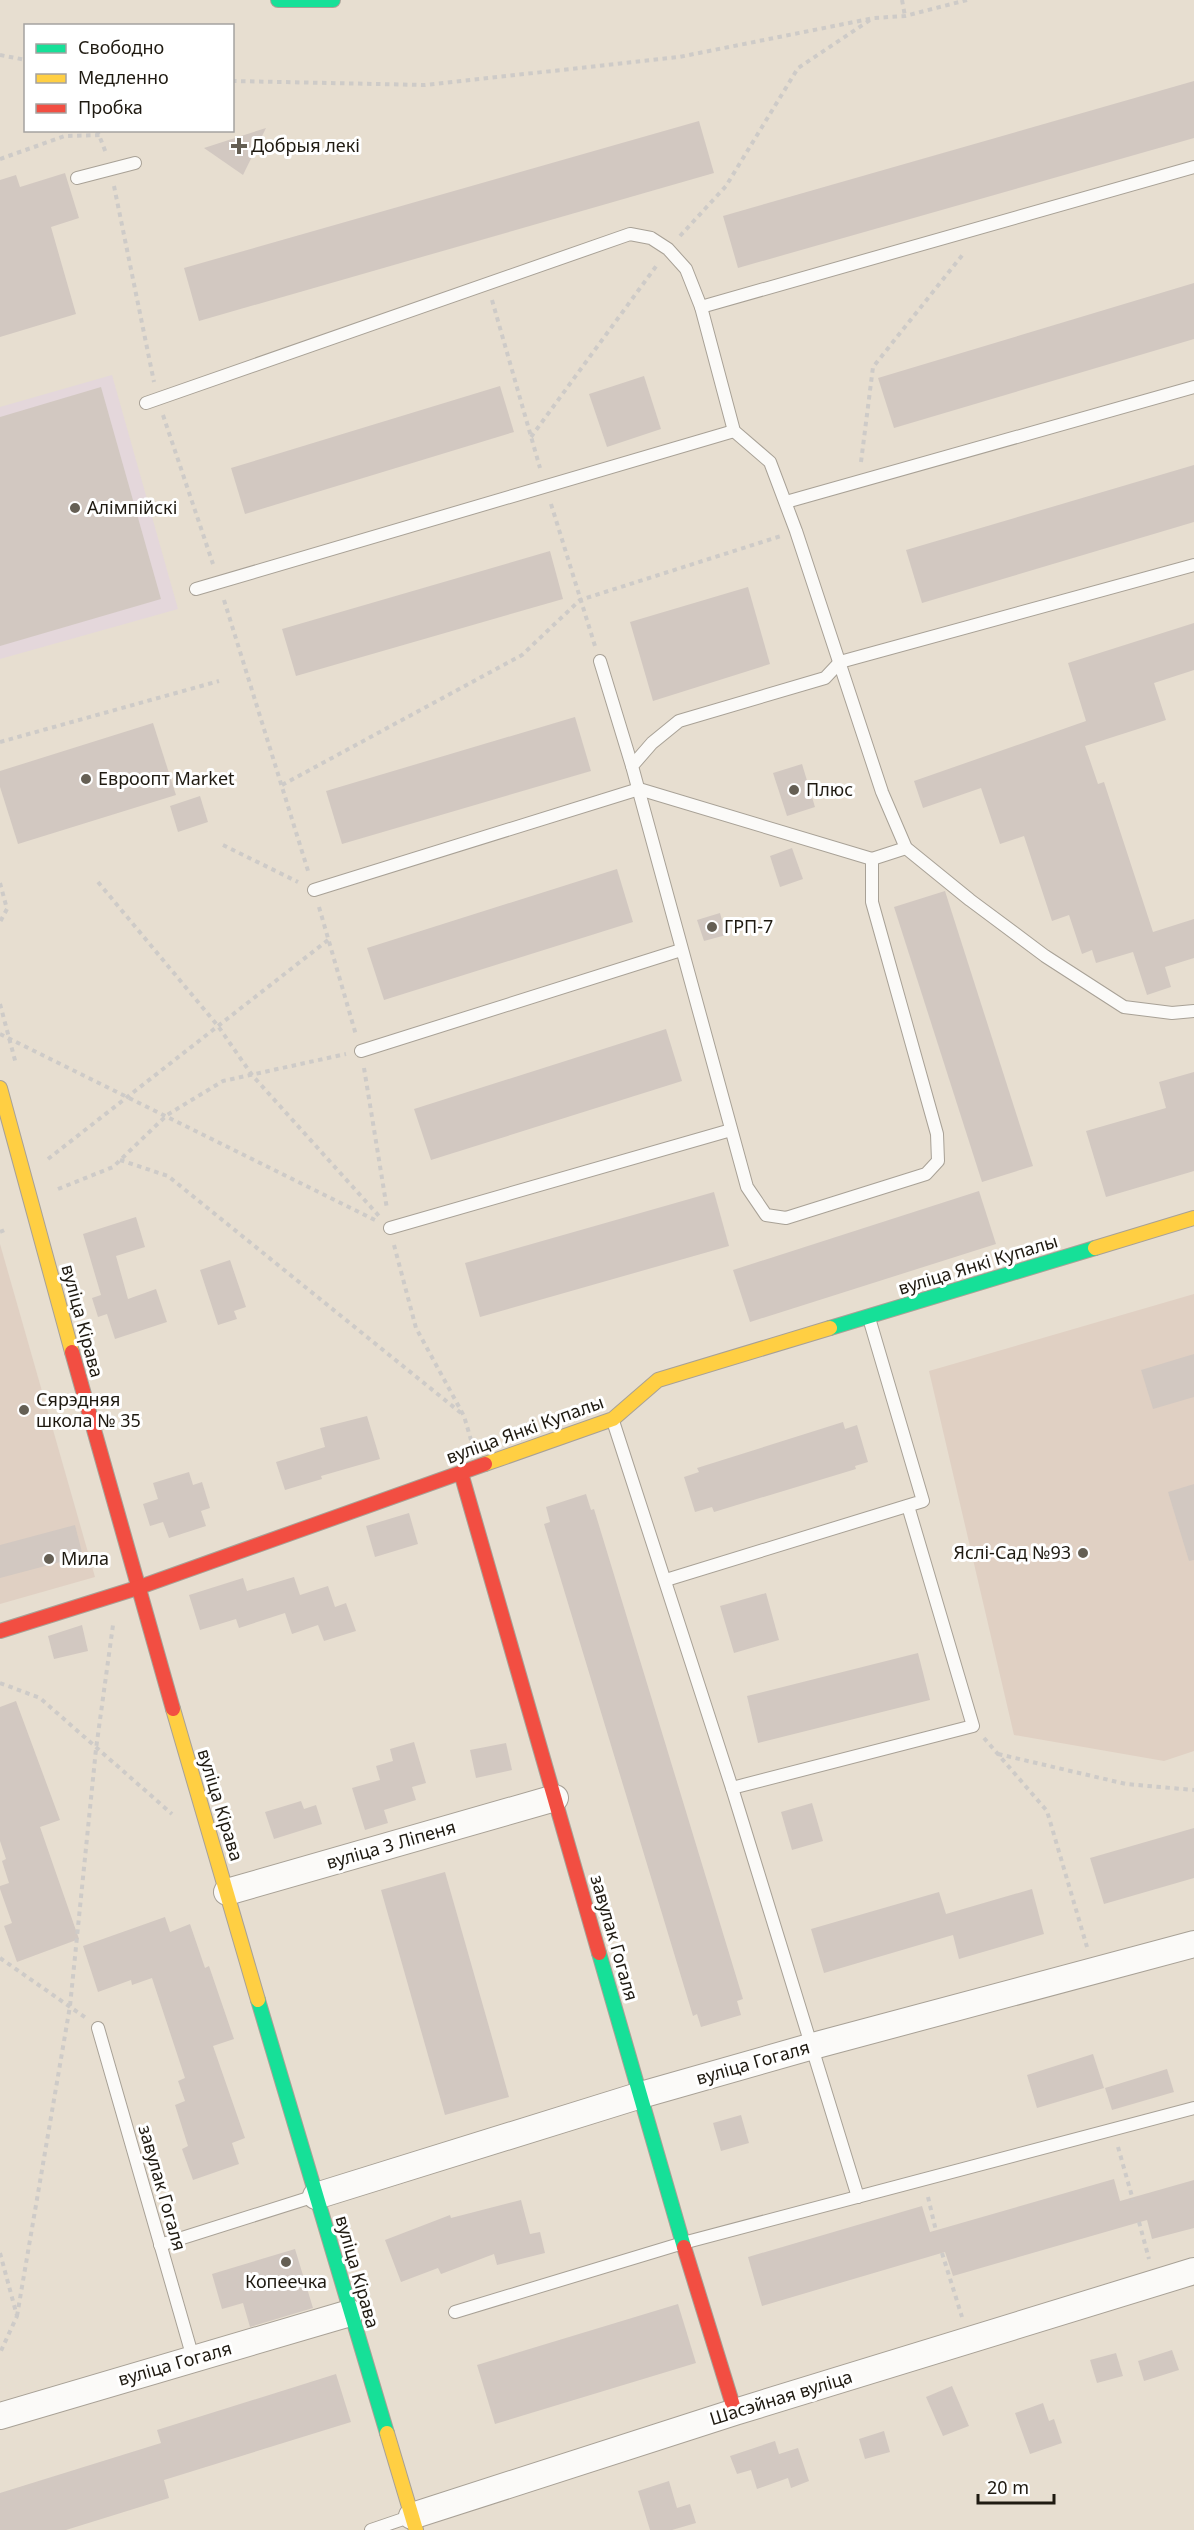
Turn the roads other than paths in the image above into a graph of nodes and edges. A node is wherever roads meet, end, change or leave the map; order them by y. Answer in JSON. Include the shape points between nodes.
{"nodes":[{"id":1,"x":278,"y":0,"type":"edge"},
{"id":2,"x":333,"y":0,"type":"edge"},
{"id":3,"x":303,"y":1,"type":"edge"},
{"id":4,"x":135,"y":163,"type":"dead end"},
{"id":5,"x":1194,"y":167,"type":"edge"},
{"id":6,"x":77,"y":178,"type":"dead end"},
{"id":7,"x":701,"y":307,"type":"junction"},
{"id":8,"x":1194,"y":387,"type":"edge"},
{"id":9,"x":152,"y":401,"type":"road end"},
{"id":10,"x":735,"y":431,"type":"junction"},
{"id":11,"x":786,"y":502,"type":"junction"},
{"id":12,"x":1194,"y":565,"type":"edge"},
{"id":13,"x":196,"y":589,"type":"dead end"},
{"id":14,"x":600,"y":661,"type":"dead end"},
{"id":15,"x":840,"y":662,"type":"junction"},
{"id":16,"x":632,"y":766,"type":"junction"},
{"id":17,"x":639,"y":789,"type":"junction"},
{"id":18,"x":906,"y":848,"type":"junction"},
{"id":19,"x":872,"y":859,"type":"junction"},
{"id":20,"x":314,"y":890,"type":"road end"},
{"id":21,"x":681,"y":950,"type":"junction"},
{"id":22,"x":1194,"y":1011,"type":"edge"},
{"id":23,"x":361,"y":1051,"type":"road end"},
{"id":24,"x":0,"y":1088,"type":"edge"},
{"id":25,"x":731,"y":1130,"type":"junction"},
{"id":26,"x":1194,"y":1218,"type":"edge"},
{"id":27,"x":390,"y":1228,"type":"road end"},
{"id":28,"x":869,"y":1318,"type":"junction"},
{"id":29,"x":613,"y":1419,"type":"junction"},
{"id":30,"x":461,"y":1473,"type":"junction"},
{"id":31,"x":908,"y":1506,"type":"junction"},
{"id":32,"x":666,"y":1580,"type":"junction"},
{"id":33,"x":137,"y":1588,"type":"junction"},
{"id":34,"x":0,"y":1631,"type":"edge"},
{"id":35,"x":732,"y":1788,"type":"junction"},
{"id":36,"x":555,"y":1798,"type":"junction"},
{"id":37,"x":227,"y":1892,"type":"junction"},
{"id":38,"x":1194,"y":1944,"type":"edge"},
{"id":39,"x":98,"y":2028,"type":"road end"},
{"id":40,"x":813,"y":2046,"type":"junction"},
{"id":41,"x":641,"y":2095,"type":"junction"},
{"id":42,"x":1194,"y":2108,"type":"edge"},
{"id":43,"x":316,"y":2196,"type":"junction"},
{"id":44,"x":858,"y":2197,"type":"junction"},
{"id":45,"x":683,"y":2243,"type":"junction"},
{"id":46,"x":160,"y":2245,"type":"junction"},
{"id":47,"x":1194,"y":2271,"type":"edge"},
{"id":48,"x":455,"y":2312,"type":"dead end"},
{"id":49,"x":350,"y":2313,"type":"junction"},
{"id":50,"x":193,"y":2358,"type":"junction"},
{"id":51,"x":735,"y":2412,"type":"junction"},
{"id":52,"x":0,"y":2415,"type":"edge"},
{"id":53,"x":414,"y":2523,"type":"edge"},
{"id":54,"x":370,"y":2530,"type":"edge"}],
"edges":[{"from":1,"to":3,"type":"street"},
{"from":2,"to":3,"type":"street"},
{"from":4,"to":6,"type":"lane"},
{"from":5,"to":7,"type":"lane"},
{"from":7,"to":9,"type":"lane","via":[[686,269],[668,249],[651,238],[630,234]]},
{"from":7,"to":10,"type":"lane"},
{"from":8,"to":11,"type":"lane"},
{"from":10,"to":11,"type":"lane","via":[[770,462]]},
{"from":10,"to":13,"type":"lane"},
{"from":11,"to":15,"type":"lane"},
{"from":12,"to":15,"type":"lane"},
{"from":14,"to":16,"type":"lane"},
{"from":15,"to":16,"type":"lane","via":[[825,678],[679,721]]},
{"from":15,"to":18,"type":"lane","via":[[882,792]]},
{"from":16,"to":17,"type":"lane"},
{"from":17,"to":19,"type":"lane"},
{"from":17,"to":20,"type":"lane"},
{"from":17,"to":21,"type":"lane"},
{"from":18,"to":19,"type":"lane"},
{"from":18,"to":22,"type":"lane","via":[[1045,956],[1124,1007],[1172,1013]]},
{"from":19,"to":25,"type":"lane","via":[[872,902],[937,1134],[938,1161],[927,1174],[786,1218],[766,1215],[747,1187]]},
{"from":21,"to":23,"type":"lane"},
{"from":21,"to":25,"type":"lane"},
{"from":24,"to":33,"type":"street","name":"вуліца Кірава"},
{"from":25,"to":27,"type":"lane"},
{"from":26,"to":28,"type":"street","name":"вуліца Янкі Купалы"},
{"from":28,"to":29,"type":"street","name":"вуліца Янкі Купалы","via":[[658,1380]]},
{"from":28,"to":31,"type":"lane","via":[[923,1501]]},
{"from":29,"to":30,"type":"street","name":"вуліца Янкі Купалы"},
{"from":29,"to":32,"type":"lane"},
{"from":30,"to":33,"type":"street","name":"вуліца Янкі Купалы"},
{"from":30,"to":36,"type":"street","name":"завулак Гогаля"},
{"from":31,"to":32,"type":"lane"},
{"from":31,"to":35,"type":"lane","via":[[973,1726]]},
{"from":32,"to":35,"type":"lane"},
{"from":33,"to":34,"type":"street","name":"вуліца Янкі Купалы"},
{"from":33,"to":37,"type":"street","name":"вуліца Кірава"},
{"from":35,"to":40,"type":"lane"},
{"from":36,"to":37,"type":"street","name":"вуліца 3 Ліпеня"},
{"from":36,"to":41,"type":"street","name":"завулак Гогаля"},
{"from":37,"to":43,"type":"street","name":"вуліца Кірава"},
{"from":38,"to":40,"type":"street","name":"вуліца Гогаля"},
{"from":39,"to":46,"type":"lane","name":"завулак Гогаля"},
{"from":40,"to":41,"type":"street","name":"вуліца Гогаля"},
{"from":40,"to":44,"type":"lane"},
{"from":41,"to":43,"type":"street","name":"вуліца Гогаля"},
{"from":41,"to":45,"type":"street","name":"завулак Гогаля"},
{"from":42,"to":44,"type":"lane"},
{"from":43,"to":46,"type":"lane"},
{"from":43,"to":49,"type":"street","name":"вуліца Кірава"},
{"from":44,"to":45,"type":"lane"},
{"from":45,"to":48,"type":"lane"},
{"from":45,"to":51,"type":"street","name":"завулак Гогаля"},
{"from":46,"to":50,"type":"lane","name":"завулак Гогаля"},
{"from":47,"to":51,"type":"street","name":"Шасэйная вуліца"},
{"from":49,"to":50,"type":"street","name":"вуліца Гогаля"},
{"from":49,"to":53,"type":"street","name":"вуліца Кірава"},
{"from":50,"to":52,"type":"street","name":"вуліца Гогаля"},
{"from":51,"to":53,"type":"street","name":"Шасэйная вуліца"},
{"from":53,"to":54,"type":"lane","name":"Шасэйная вуліца"}]}
